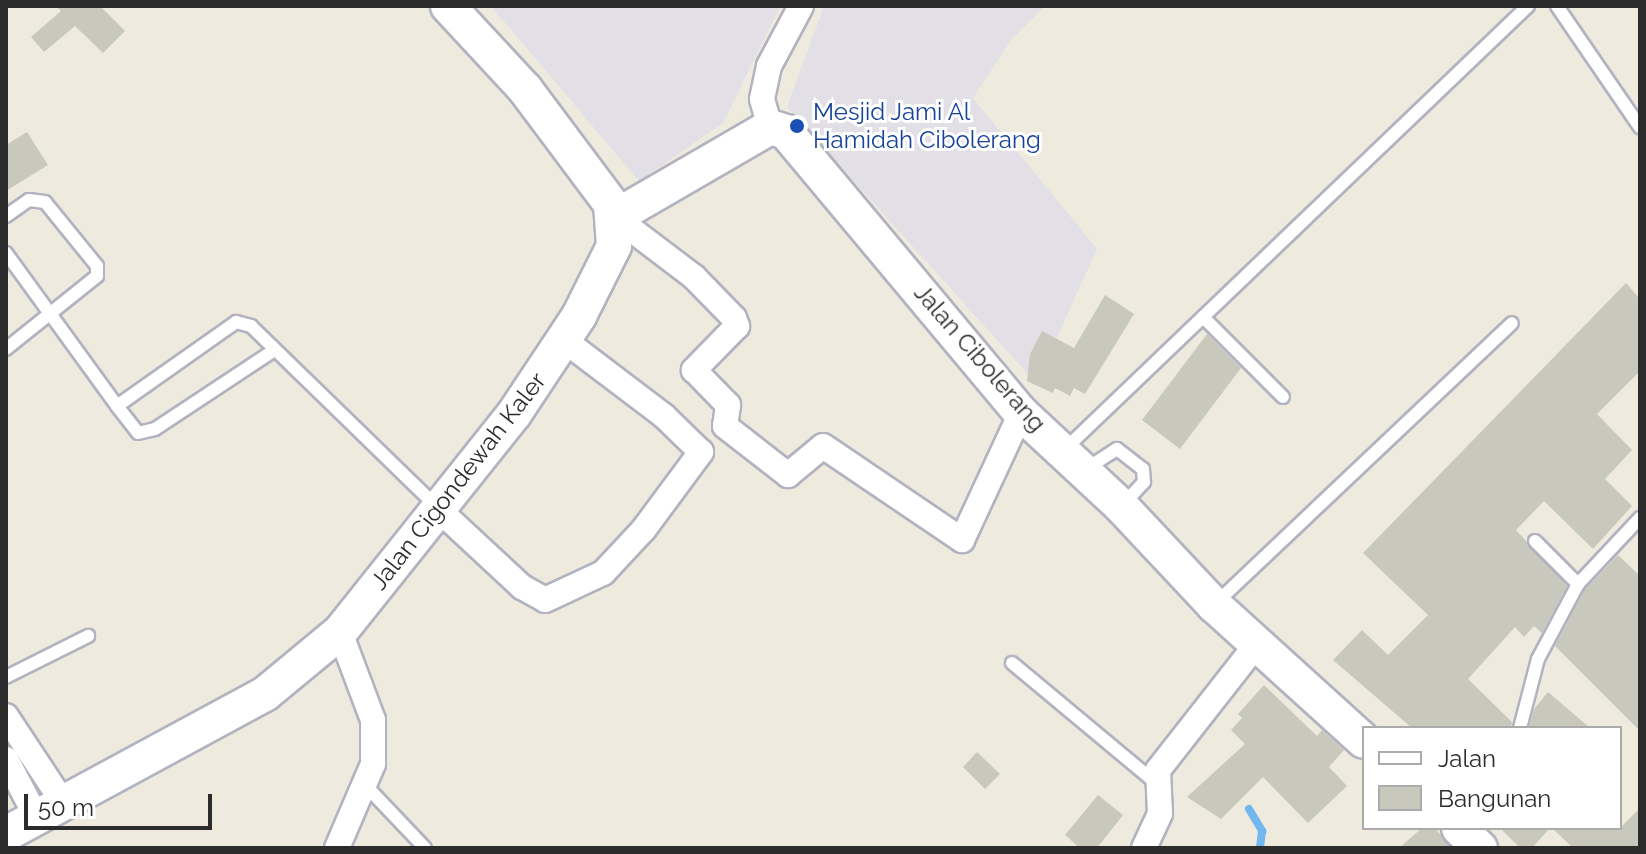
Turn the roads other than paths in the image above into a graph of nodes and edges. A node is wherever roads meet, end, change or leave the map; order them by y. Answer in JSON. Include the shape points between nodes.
{"nodes":[{"id":1,"x":448,"y":6,"type":"edge"},
{"id":2,"x":801,"y":6,"type":"edge"},
{"id":3,"x":1528,"y":6,"type":"edge"},
{"id":4,"x":1557,"y":6,"type":"edge"},
{"id":5,"x":770,"y":127,"type":"junction"},
{"id":6,"x":1640,"y":127,"type":"edge"},
{"id":7,"x":6,"y":216,"type":"edge"},
{"id":8,"x":615,"y":217,"type":"junction"},
{"id":9,"x":6,"y":253,"type":"edge"},
{"id":10,"x":50,"y":315,"type":"junction"},
{"id":11,"x":1203,"y":317,"type":"junction"},
{"id":12,"x":1512,"y":323,"type":"dead end"},
{"id":13,"x":564,"y":340,"type":"junction"},
{"id":14,"x":8,"y":345,"type":"edge"},
{"id":15,"x":273,"y":351,"type":"junction"},
{"id":16,"x":1283,"y":397,"type":"dead end"},
{"id":17,"x":117,"y":406,"type":"junction"},
{"id":18,"x":1021,"y":413,"type":"junction"},
{"id":19,"x":725,"y":426,"type":"junction"},
{"id":20,"x":701,"y":452,"type":"junction"},
{"id":21,"x":1073,"y":461,"type":"junction"},
{"id":22,"x":438,"y":509,"type":"junction"},
{"id":23,"x":1640,"y":518,"type":"edge"},
{"id":24,"x":1535,"y":541,"type":"dead end"},
{"id":25,"x":1578,"y":584,"type":"junction"},
{"id":26,"x":1214,"y":605,"type":"junction"},
{"id":27,"x":340,"y":632,"type":"junction"},
{"id":28,"x":88,"y":636,"type":"dead end"},
{"id":29,"x":1256,"y":645,"type":"junction"},
{"id":30,"x":1012,"y":663,"type":"dead end"},
{"id":31,"x":6,"y":677,"type":"edge"},
{"id":32,"x":6,"y":716,"type":"edge"},
{"id":33,"x":1521,"y":726,"type":"edge"},
{"id":34,"x":1362,"y":739,"type":"edge"},
{"id":35,"x":6,"y":759,"type":"edge"},
{"id":36,"x":1155,"y":782,"type":"junction"},
{"id":37,"x":367,"y":787,"type":"junction"},
{"id":38,"x":50,"y":811,"type":"junction"},
{"id":39,"x":6,"y":834,"type":"edge"},
{"id":40,"x":337,"y":848,"type":"edge"},
{"id":41,"x":425,"y":848,"type":"edge"},
{"id":42,"x":1144,"y":848,"type":"edge"}],
"edges":[{"from":1,"to":8,"type":"main road","via":[[586,163]]},
{"from":2,"to":5,"type":"street","via":[[769,66],[762,99]]},
{"from":3,"to":11,"type":"lane"},
{"from":4,"to":6,"type":"lane"},
{"from":5,"to":8,"type":"main road"},
{"from":5,"to":18,"type":"main road","name":"Jalan Cibolerang","via":[[786,132],[818,166]]},
{"from":7,"to":10,"type":"lane","via":[[29,200],[45,202],[97,266],[92,283]]},
{"from":8,"to":13,"type":"main road","name":"Jalan Cigondewah Kaler","via":[[614,246]]},
{"from":8,"to":19,"type":"street","via":[[694,277],[737,322],[694,370],[728,405]]},
{"from":9,"to":10,"type":"lane"},
{"from":10,"to":14,"type":"lane"},
{"from":10,"to":17,"type":"lane"},
{"from":11,"to":16,"type":"lane"},
{"from":11,"to":21,"type":"lane"},
{"from":12,"to":26,"type":"lane"},
{"from":13,"to":20,"type":"street","via":[[664,416]]},
{"from":13,"to":22,"type":"main road","name":"Jalan Cigondewah Kaler"},
{"from":15,"to":17,"type":"lane","via":[[155,429],[138,433]]},
{"from":15,"to":17,"type":"lane","via":[[251,326],[236,322]]},
{"from":15,"to":22,"type":"lane"},
{"from":18,"to":19,"type":"street","via":[[962,540],[823,446],[788,475]]},
{"from":18,"to":21,"type":"main road","name":"Jalan Cibolerang"},
{"from":19,"to":20,"type":"street"},
{"from":20,"to":22,"type":"street","via":[[621,556],[559,598],[545,600],[522,587]]},
{"from":21,"to":26,"type":"main road","name":"Jalan Cibolerang"},
{"from":22,"to":27,"type":"main road","name":"Jalan Cigondewah Kaler"},
{"from":23,"to":25,"type":"lane"},
{"from":24,"to":25,"type":"lane"},
{"from":25,"to":33,"type":"lane","via":[[1538,659]]},
{"from":26,"to":29,"type":"main road","name":"Jalan Cibolerang"},
{"from":27,"to":37,"type":"street","via":[[373,720]]},
{"from":27,"to":38,"type":"main road","name":"Jalan Cigondewah Kaler","via":[[265,694]]},
{"from":28,"to":31,"type":"lane"},
{"from":29,"to":34,"type":"main road","name":"Jalan Cibolerang"},
{"from":29,"to":36,"type":"street","via":[[1187,728]]},
{"from":30,"to":36,"type":"lane"},
{"from":32,"to":38,"type":"street"},
{"from":35,"to":38,"type":"street"},
{"from":36,"to":42,"type":"street","via":[[1160,813]]},
{"from":37,"to":40,"type":"street"},
{"from":37,"to":41,"type":"lane"},
{"from":38,"to":39,"type":"main road","name":"Jalan Cigondewah Kaler"}]}
